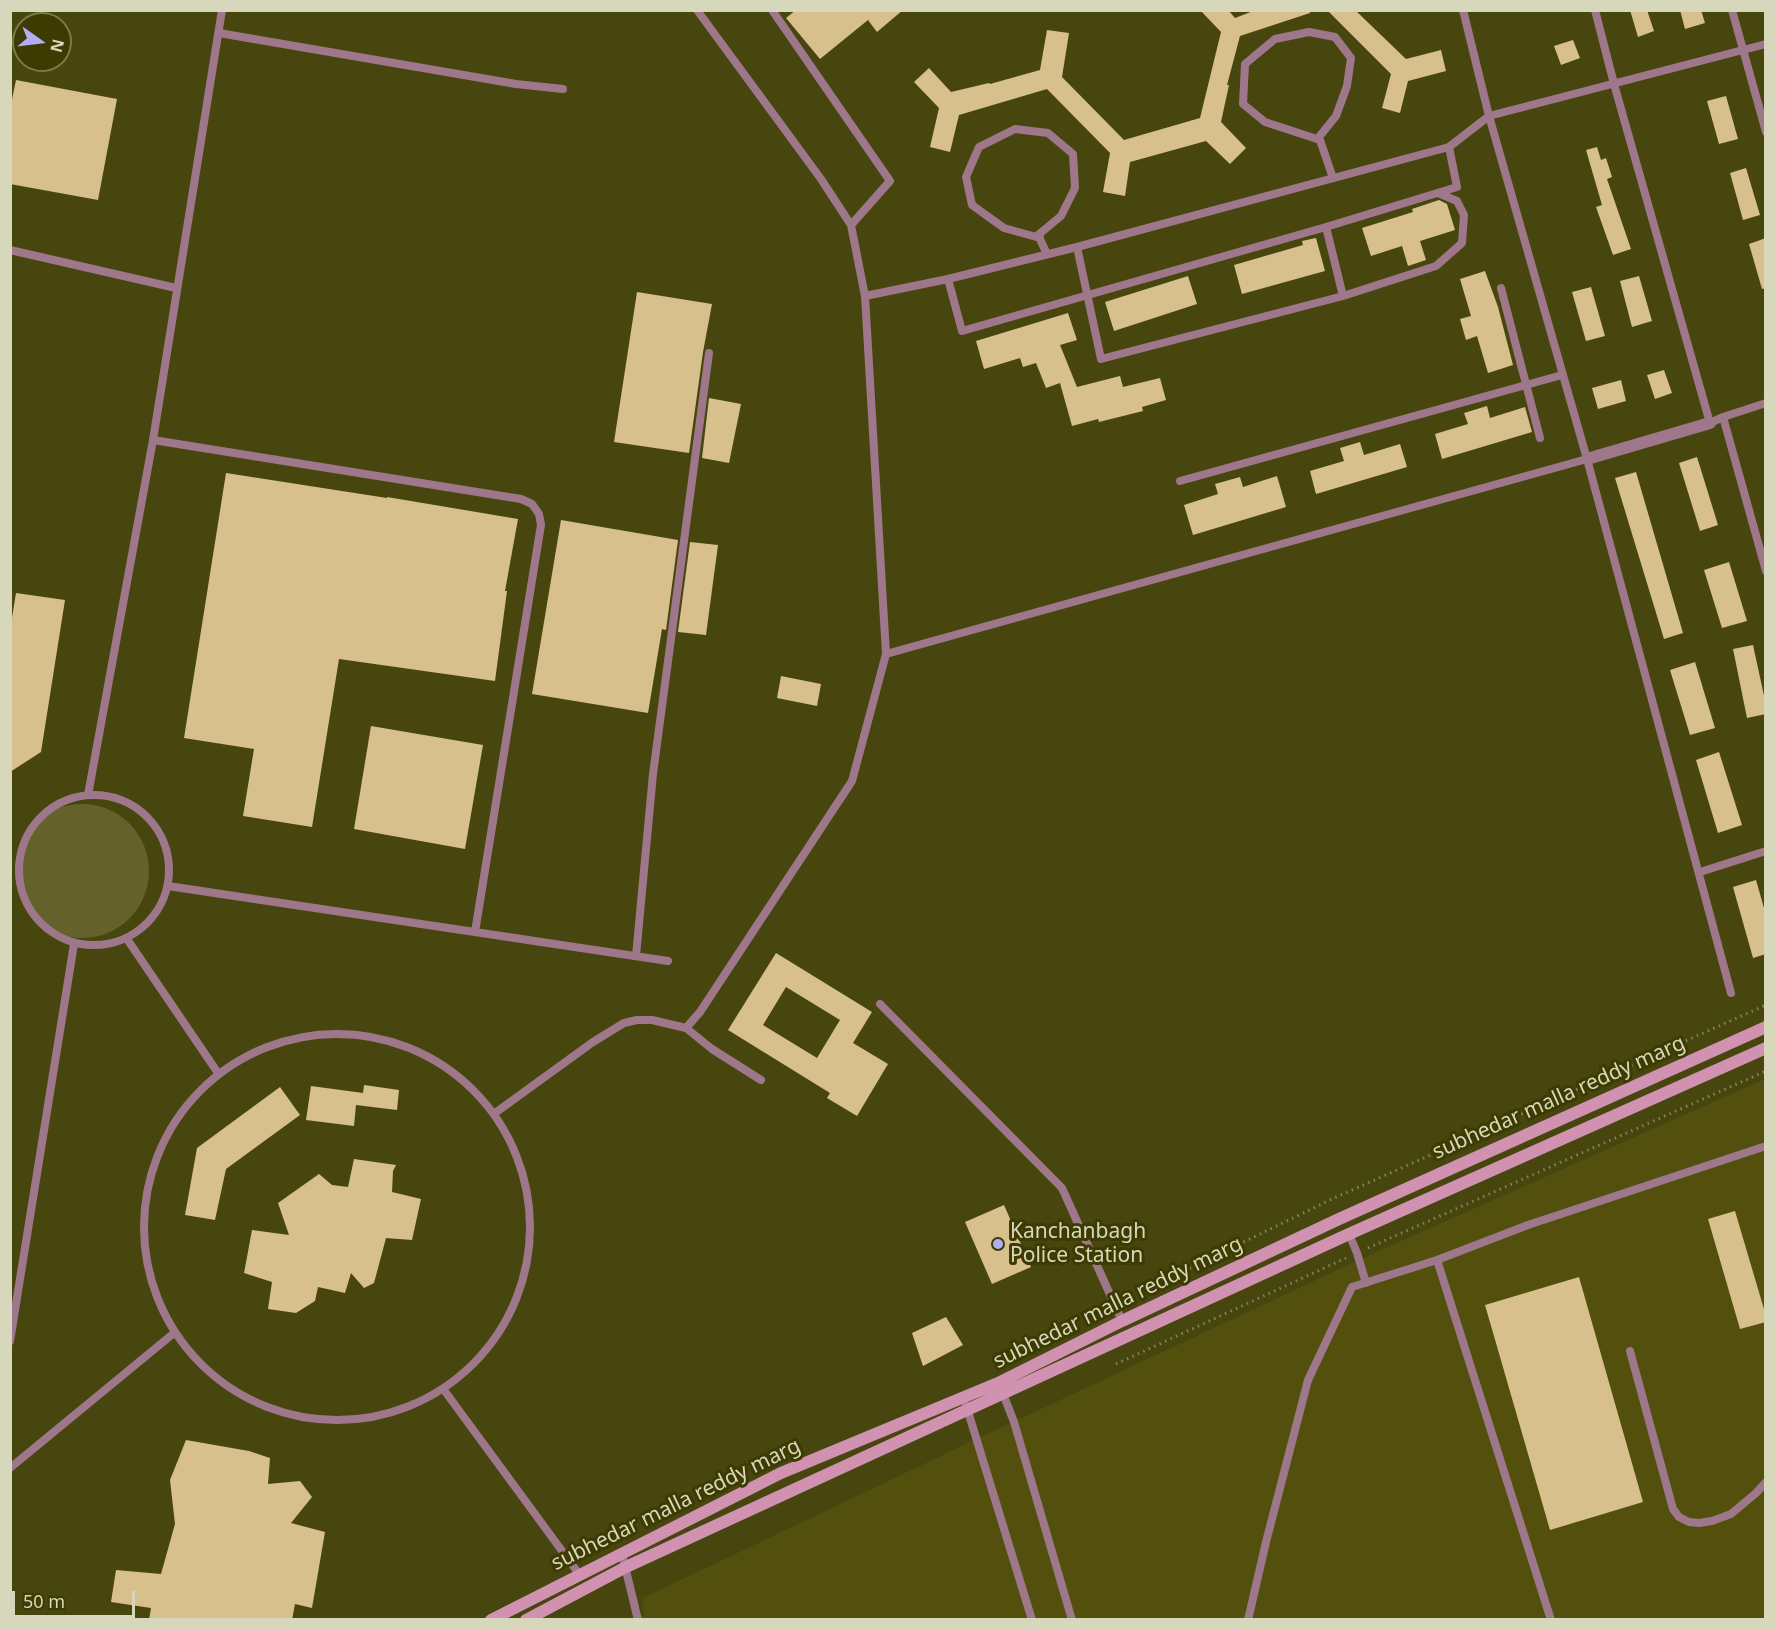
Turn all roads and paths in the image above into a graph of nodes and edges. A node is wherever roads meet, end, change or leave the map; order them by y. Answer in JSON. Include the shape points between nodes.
{"nodes":[{"id":1,"x":222,"y":10,"type":"edge"},
{"id":2,"x":697,"y":10,"type":"edge"},
{"id":3,"x":772,"y":10,"type":"edge"},
{"id":4,"x":1463,"y":10,"type":"edge"},
{"id":5,"x":1595,"y":10,"type":"edge"},
{"id":6,"x":1732,"y":10,"type":"edge"},
{"id":7,"x":219,"y":33,"type":"junction"},
{"id":8,"x":1766,"y":44,"type":"edge"},
{"id":9,"x":1743,"y":51,"type":"junction"},
{"id":10,"x":1614,"y":84,"type":"junction"},
{"id":11,"x":563,"y":89,"type":"dead end"},
{"id":12,"x":1489,"y":116,"type":"junction"},
{"id":13,"x":1766,"y":132,"type":"edge"},
{"id":14,"x":1320,"y":140,"type":"junction"},
{"id":15,"x":1449,"y":147,"type":"junction"},
{"id":16,"x":1333,"y":178,"type":"junction"},
{"id":17,"x":1438,"y":193,"type":"junction"},
{"id":18,"x":851,"y":225,"type":"junction"},
{"id":19,"x":1326,"y":227,"type":"junction"},
{"id":20,"x":1040,"y":238,"type":"junction"},
{"id":21,"x":1077,"y":247,"type":"junction"},
{"id":22,"x":10,"y":250,"type":"edge"},
{"id":23,"x":1047,"y":254,"type":"junction"},
{"id":24,"x":948,"y":279,"type":"junction"},
{"id":25,"x":176,"y":288,"type":"junction"},
{"id":26,"x":1501,"y":288,"type":"dead end"},
{"id":27,"x":1087,"y":294,"type":"junction"},
{"id":28,"x":865,"y":296,"type":"junction"},
{"id":29,"x":1344,"y":296,"type":"junction"},
{"id":30,"x":709,"y":353,"type":"dead end"},
{"id":31,"x":1562,"y":375,"type":"junction"},
{"id":32,"x":1526,"y":386,"type":"junction"},
{"id":33,"x":1766,"y":403,"type":"edge"},
{"id":34,"x":1723,"y":417,"type":"junction"},
{"id":35,"x":1710,"y":423,"type":"junction"},
{"id":36,"x":1540,"y":438,"type":"dead end"},
{"id":37,"x":153,"y":440,"type":"junction"},
{"id":38,"x":1587,"y":459,"type":"junction"},
{"id":39,"x":1180,"y":481,"type":"dead end"},
{"id":40,"x":1766,"y":571,"type":"edge"},
{"id":41,"x":886,"y":654,"type":"junction"},
{"id":42,"x":88,"y":795,"type":"junction"},
{"id":43,"x":1766,"y":851,"type":"edge"},
{"id":44,"x":1700,"y":872,"type":"junction"},
{"id":45,"x":14,"y":875,"type":"edge"},
{"id":46,"x":168,"y":886,"type":"junction"},
{"id":47,"x":476,"y":932,"type":"junction"},
{"id":48,"x":127,"y":939,"type":"junction"},
{"id":49,"x":74,"y":944,"type":"junction"},
{"id":50,"x":636,"y":956,"type":"junction"},
{"id":51,"x":668,"y":962,"type":"dead end"},
{"id":52,"x":1731,"y":993,"type":"dead end"},
{"id":53,"x":880,"y":1004,"type":"dead end"},
{"id":54,"x":1766,"y":1005,"type":"edge"},
{"id":55,"x":1766,"y":1027,"type":"edge"},
{"id":56,"x":686,"y":1028,"type":"junction"},
{"id":57,"x":1766,"y":1048,"type":"edge"},
{"id":58,"x":1766,"y":1071,"type":"edge"},
{"id":59,"x":218,"y":1073,"type":"junction"},
{"id":60,"x":761,"y":1080,"type":"dead end"},
{"id":61,"x":495,"y":1113,"type":"junction"},
{"id":62,"x":1766,"y":1146,"type":"edge"},
{"id":63,"x":1349,"y":1234,"type":"junction"},
{"id":64,"x":1357,"y":1253,"type":"junction"},
{"id":65,"x":1437,"y":1260,"type":"junction"},
{"id":66,"x":1366,"y":1283,"type":"junction"},
{"id":67,"x":1141,"y":1292,"type":"dead end"},
{"id":68,"x":1122,"y":1321,"type":"junction"},
{"id":69,"x":174,"y":1333,"type":"junction"},
{"id":70,"x":10,"y":1341,"type":"edge"},
{"id":71,"x":1630,"y":1352,"type":"dead end"},
{"id":72,"x":1116,"y":1364,"type":"dead end"},
{"id":73,"x":1001,"y":1389,"type":"junction"},
{"id":74,"x":444,"y":1390,"type":"junction"},
{"id":75,"x":963,"y":1396,"type":"junction"},
{"id":76,"x":968,"y":1410,"type":"junction"},
{"id":77,"x":10,"y":1468,"type":"edge"},
{"id":78,"x":1766,"y":1482,"type":"edge"},
{"id":79,"x":622,"y":1554,"type":"junction"},
{"id":80,"x":626,"y":1568,"type":"junction"},
{"id":81,"x":579,"y":1574,"type":"junction"},
{"id":82,"x":490,"y":1620,"type":"edge"},
{"id":83,"x":526,"y":1620,"type":"edge"},
{"id":84,"x":638,"y":1620,"type":"edge"},
{"id":85,"x":1032,"y":1620,"type":"edge"},
{"id":86,"x":1072,"y":1620,"type":"edge"},
{"id":87,"x":1248,"y":1620,"type":"edge"},
{"id":88,"x":1551,"y":1620,"type":"edge"}],
"edges":[{"from":1,"to":7,"type":"lane"},
{"from":2,"to":18,"type":"lane"},
{"from":3,"to":18,"type":"lane","via":[[890,181]]},
{"from":4,"to":12,"type":"lane"},
{"from":5,"to":10,"type":"lane"},
{"from":6,"to":9,"type":"lane"},
{"from":7,"to":11,"type":"lane"},
{"from":7,"to":25,"type":"lane"},
{"from":8,"to":9,"type":"lane"},
{"from":9,"to":10,"type":"lane"},
{"from":9,"to":13,"type":"lane"},
{"from":10,"to":12,"type":"lane"},
{"from":10,"to":35,"type":"lane"},
{"from":12,"to":15,"type":"lane"},
{"from":12,"to":31,"type":"lane"},
{"from":14,"to":14,"type":"lane","via":[[1318,137],[1336,116],[1347,86],[1351,58],[1335,38],[1309,32],[1275,39],[1245,64],[1243,104],[1265,122]]},
{"from":14,"to":16,"type":"lane"},
{"from":15,"to":16,"type":"lane"},
{"from":15,"to":17,"type":"lane","via":[[1457,187]]},
{"from":16,"to":21,"type":"lane"},
{"from":17,"to":19,"type":"lane"},
{"from":17,"to":29,"type":"lane","via":[[1456,201],[1464,215],[1462,243],[1436,266]]},
{"from":18,"to":28,"type":"lane"},
{"from":19,"to":27,"type":"lane"},
{"from":19,"to":29,"type":"lane"},
{"from":20,"to":20,"type":"lane","via":[[1038,235],[1061,216],[1075,188],[1073,154],[1048,133],[1015,129],[979,147],[966,177],[972,205],[1004,228]]},
{"from":20,"to":23,"type":"lane"},
{"from":21,"to":23,"type":"lane"},
{"from":21,"to":27,"type":"lane"},
{"from":22,"to":25,"type":"lane"},
{"from":23,"to":24,"type":"lane"},
{"from":24,"to":27,"type":"lane","via":[[962,331]]},
{"from":24,"to":28,"type":"lane"},
{"from":25,"to":37,"type":"lane"},
{"from":26,"to":32,"type":"lane"},
{"from":27,"to":29,"type":"lane","via":[[1101,359]]},
{"from":28,"to":41,"type":"lane"},
{"from":30,"to":50,"type":"lane","via":[[653,774]]},
{"from":31,"to":32,"type":"lane"},
{"from":31,"to":38,"type":"lane"},
{"from":32,"to":36,"type":"lane"},
{"from":32,"to":39,"type":"lane"},
{"from":33,"to":34,"type":"lane"},
{"from":34,"to":35,"type":"lane"},
{"from":34,"to":40,"type":"lane"},
{"from":35,"to":38,"type":"street"},
{"from":37,"to":42,"type":"lane"},
{"from":37,"to":47,"type":"lane","via":[[520,500],[532,504],[539,514],[541,525]]},
{"from":38,"to":41,"type":"lane"},
{"from":38,"to":44,"type":"lane"},
{"from":41,"to":56,"type":"lane","via":[[852,781]]},
{"from":42,"to":45,"type":"lane","via":[[60,803],[37,821],[22,846]]},
{"from":42,"to":46,"type":"lane","via":[[116,798],[141,811],[159,831],[169,858]]},
{"from":43,"to":44,"type":"lane"},
{"from":44,"to":52,"type":"lane"},
{"from":45,"to":49,"type":"lane","via":[[27,906],[46,930]]},
{"from":46,"to":47,"type":"lane"},
{"from":46,"to":48,"type":"lane","via":[[154,917]]},
{"from":47,"to":50,"type":"lane"},
{"from":48,"to":49,"type":"lane","via":[[101,946]]},
{"from":48,"to":59,"type":"lane"},
{"from":49,"to":70,"type":"lane"},
{"from":50,"to":51,"type":"lane"},
{"from":53,"to":68,"type":"lane","via":[[1062,1188]]},
{"from":54,"to":67,"type":"path","via":[[1332,1199]]},
{"from":55,"to":68,"type":"main road","name":"subhedar malla reddy marg"},
{"from":56,"to":60,"type":"lane"},
{"from":56,"to":61,"type":"lane","via":[[652,1020],[624,1023]]},
{"from":57,"to":63,"type":"main road","name":"subhedar malla reddy marg"},
{"from":58,"to":64,"type":"path"},
{"from":59,"to":61,"type":"lane","via":[[273,1043],[334,1032],[385,1039],[451,1069]]},
{"from":59,"to":69,"type":"lane","via":[[178,1115],[153,1167],[143,1223],[150,1280]]},
{"from":61,"to":74,"type":"lane","via":[[517,1152],[529,1195],[531,1240],[523,1284],[505,1325],[478,1361]]},
{"from":62,"to":65,"type":"lane","via":[[1528,1225]]},
{"from":63,"to":64,"type":"lane"},
{"from":63,"to":73,"type":"main road","name":"subhedar malla reddy marg"},
{"from":64,"to":66,"type":"lane"},
{"from":64,"to":72,"type":"path"},
{"from":65,"to":66,"type":"lane"},
{"from":65,"to":88,"type":"lane"},
{"from":66,"to":87,"type":"lane","via":[[1352,1287],[1308,1380]]},
{"from":68,"to":73,"type":"main road","name":"subhedar malla reddy marg"},
{"from":69,"to":74,"type":"lane","via":[[214,1378],[267,1409],[297,1416],[327,1422],[388,1415]]},
{"from":69,"to":77,"type":"lane"},
{"from":71,"to":78,"type":"lane","via":[[1673,1509],[1679,1517],[1699,1523],[1731,1514]]},
{"from":73,"to":75,"type":"main road","name":"subhedar malla reddy marg"},
{"from":73,"to":76,"type":"main road","name":"subhedar malla reddy marg"},
{"from":73,"to":86,"type":"lane"},
{"from":74,"to":81,"type":"lane"},
{"from":75,"to":76,"type":"lane"},
{"from":75,"to":79,"type":"main road","name":"subhedar malla reddy marg","via":[[781,1473]]},
{"from":76,"to":80,"type":"main road","name":"subhedar malla reddy marg"},
{"from":76,"to":85,"type":"lane"},
{"from":79,"to":80,"type":"lane"},
{"from":79,"to":81,"type":"main road","name":"subhedar malla reddy marg"},
{"from":80,"to":83,"type":"main road","name":"subhedar malla reddy marg"},
{"from":80,"to":84,"type":"lane"},
{"from":81,"to":82,"type":"main road","name":"subhedar malla reddy marg"}]}
